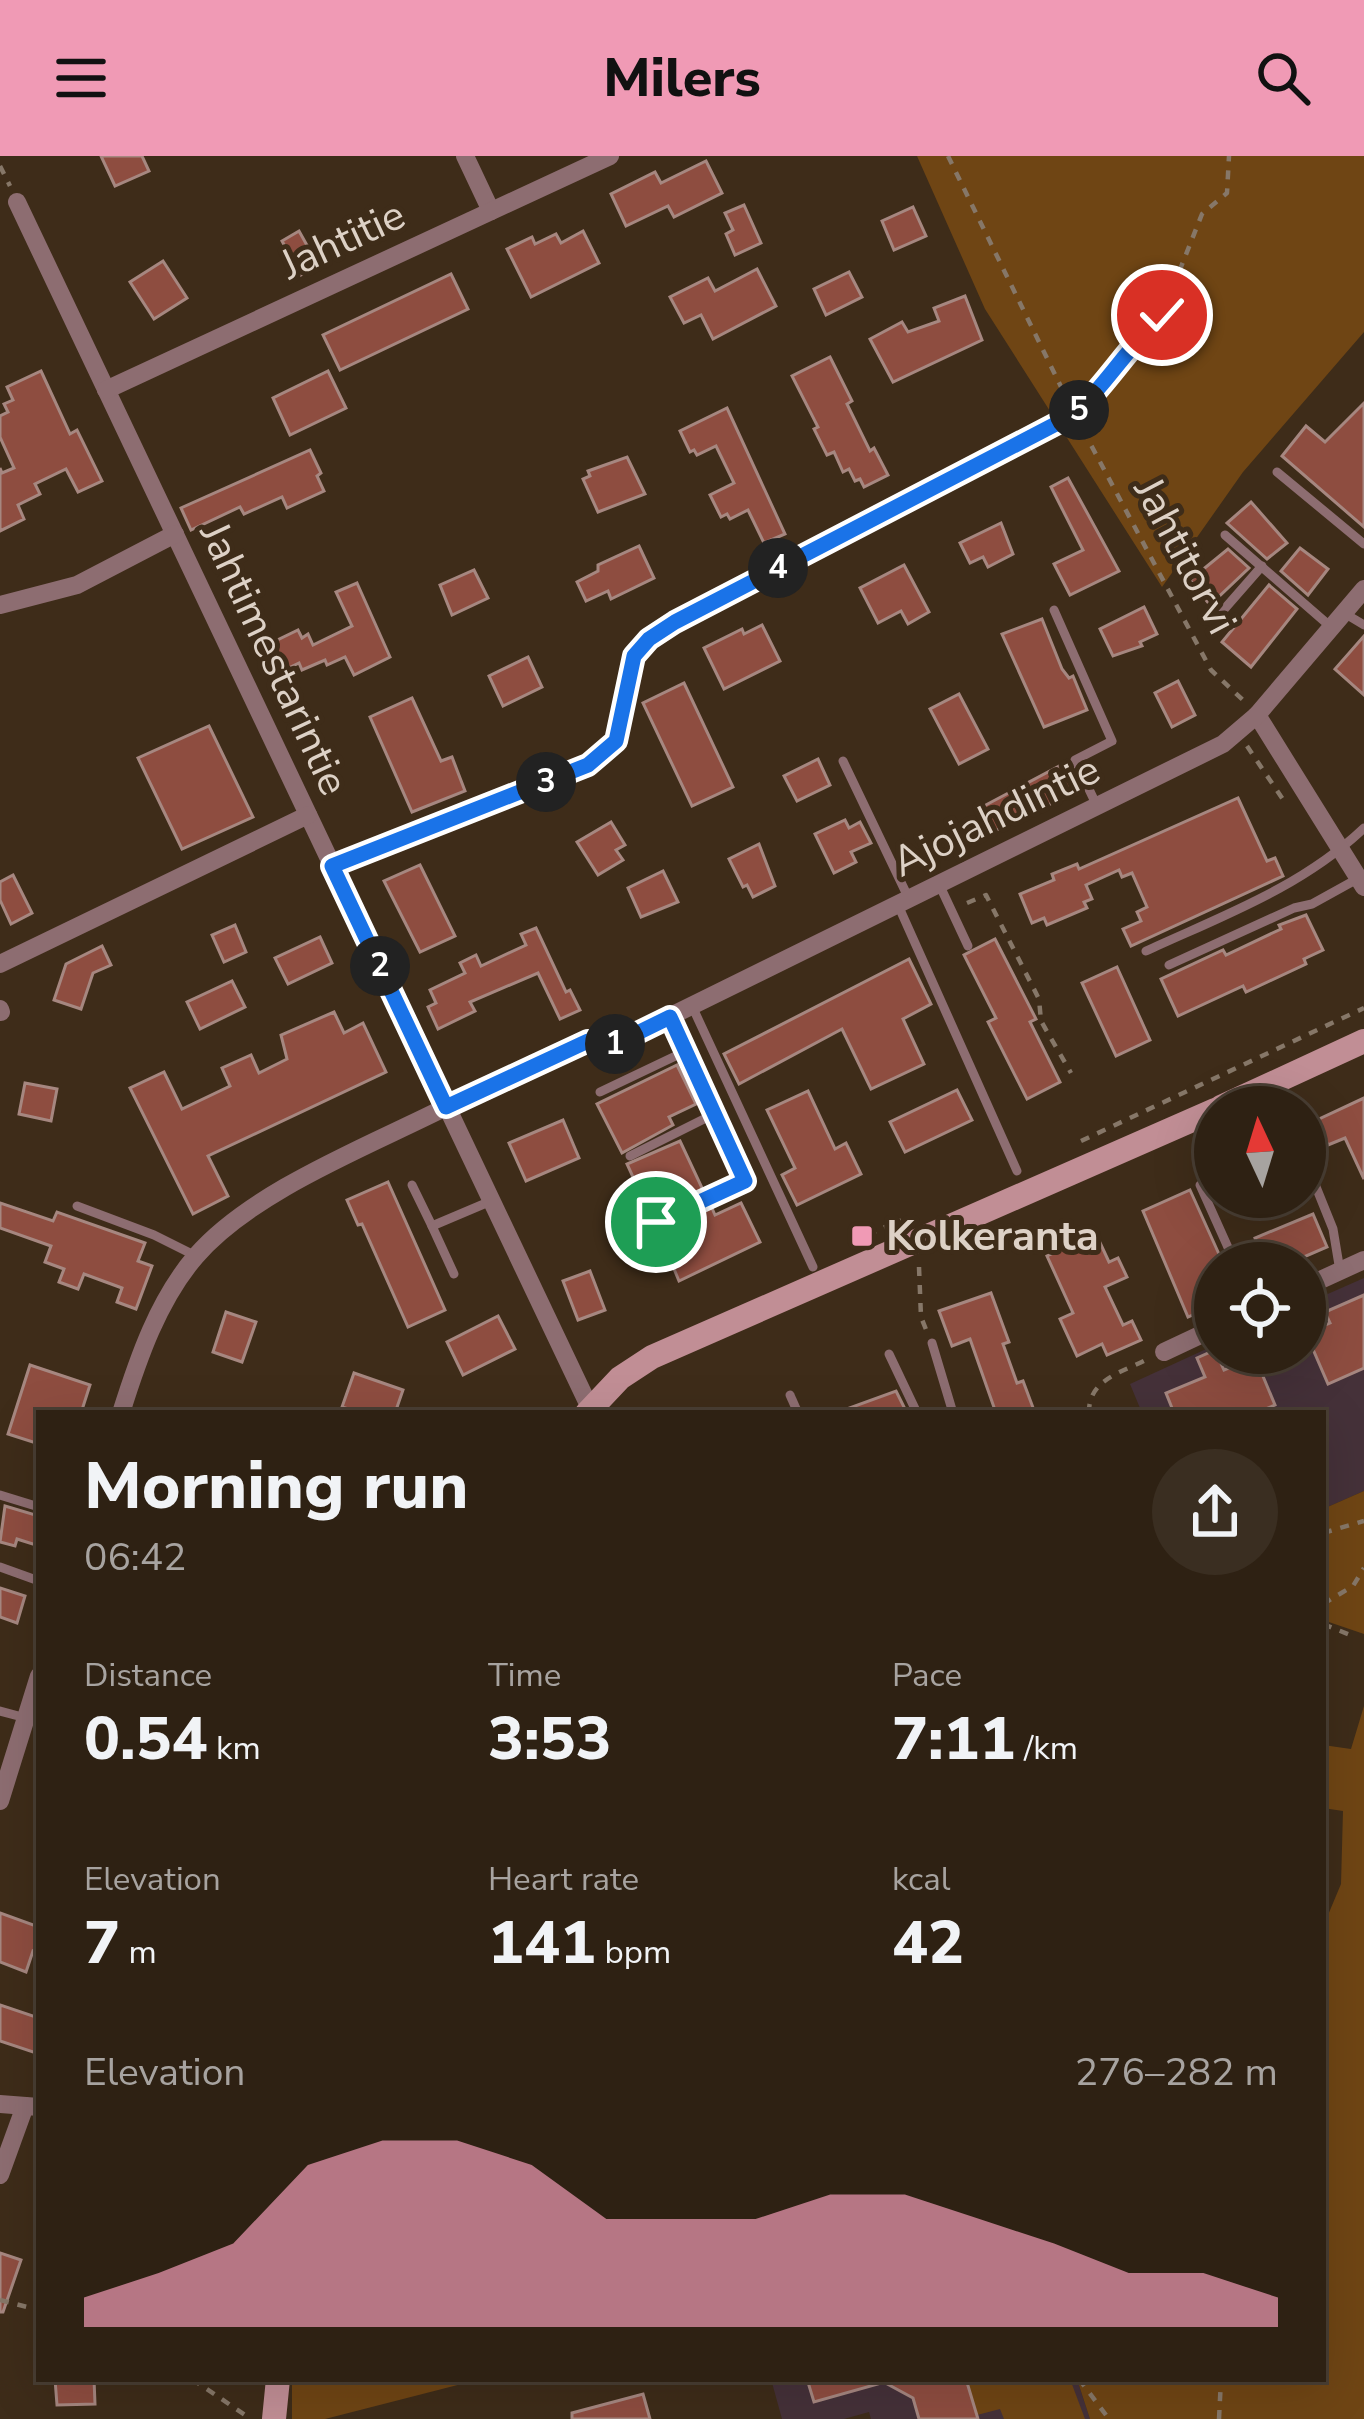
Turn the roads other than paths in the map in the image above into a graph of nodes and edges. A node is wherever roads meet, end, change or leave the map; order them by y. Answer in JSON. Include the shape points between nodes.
{"nodes":[{"id":1,"x":465,"y":156,"type":"edge"},
{"id":2,"x":610,"y":156,"type":"edge"},
{"id":3,"x":17,"y":202,"type":"dead end"},
{"id":4,"x":491,"y":211,"type":"junction"},
{"id":5,"x":106,"y":390,"type":"junction"},
{"id":6,"x":1075,"y":414,"type":"road end"},
{"id":7,"x":1277,"y":472,"type":"dead end"},
{"id":8,"x":175,"y":534,"type":"junction"},
{"id":9,"x":1225,"y":535,"type":"dead end"},
{"id":10,"x":1364,"y":544,"type":"edge"},
{"id":11,"x":1262,"y":566,"type":"junction"},
{"id":12,"x":1364,"y":589,"type":"edge"},
{"id":13,"x":0,"y":605,"type":"edge"},
{"id":14,"x":1054,"y":610,"type":"dead end"},
{"id":15,"x":1220,"y":614,"type":"dead end"},
{"id":16,"x":1338,"y":620,"type":"junction"},
{"id":17,"x":1364,"y":626,"type":"edge"},
{"id":18,"x":1257,"y":715,"type":"junction"},
{"id":19,"x":843,"y":761,"type":"dead end"},
{"id":20,"x":1097,"y":806,"type":"junction"},
{"id":21,"x":308,"y":815,"type":"junction"},
{"id":22,"x":1364,"y":828,"type":"edge"},
{"id":23,"x":1341,"y":850,"type":"junction"},
{"id":24,"x":332,"y":866,"type":"junction"},
{"id":25,"x":939,"y":884,"type":"junction"},
{"id":26,"x":1362,"y":884,"type":"edge"},
{"id":27,"x":904,"y":902,"type":"junction"},
{"id":28,"x":968,"y":946,"type":"dead end"},
{"id":29,"x":1146,"y":951,"type":"dead end"},
{"id":30,"x":0,"y":964,"type":"edge"},
{"id":31,"x":1168,"y":965,"type":"dead end"},
{"id":32,"x":692,"y":1006,"type":"junction"},
{"id":33,"x":670,"y":1017,"type":"junction"},
{"id":34,"x":1364,"y":1041,"type":"edge"},
{"id":35,"x":613,"y":1045,"type":"road end"},
{"id":36,"x":686,"y":1051,"type":"junction"},
{"id":37,"x":1266,"y":1086,"type":"edge"},
{"id":38,"x":600,"y":1092,"type":"dead end"},
{"id":39,"x":446,"y":1107,"type":"junction"},
{"id":40,"x":714,"y":1114,"type":"junction"},
{"id":41,"x":1194,"y":1119,"type":"edge"},
{"id":42,"x":630,"y":1156,"type":"dead end"},
{"id":43,"x":1017,"y":1171,"type":"dead end"},
{"id":44,"x":412,"y":1184,"type":"dead end"},
{"id":45,"x":491,"y":1201,"type":"junction"},
{"id":46,"x":77,"y":1206,"type":"dead end"},
{"id":47,"x":1326,"y":1212,"type":"edge"},
{"id":48,"x":656,"y":1222,"type":"dead end"},
{"id":49,"x":432,"y":1226,"type":"junction"},
{"id":50,"x":196,"y":1256,"type":"junction"},
{"id":51,"x":1364,"y":1260,"type":"edge"},
{"id":52,"x":813,"y":1267,"type":"dead end"},
{"id":53,"x":1340,"y":1271,"type":"junction"},
{"id":54,"x":454,"y":1274,"type":"dead end"},
{"id":55,"x":1326,"y":1277,"type":"edge"},
{"id":56,"x":1194,"y":1338,"type":"edge"},
{"id":57,"x":932,"y":1343,"type":"road end"},
{"id":58,"x":1164,"y":1352,"type":"road end"},
{"id":59,"x":889,"y":1354,"type":"dead end"},
{"id":60,"x":790,"y":1395,"type":"dead end"},
{"id":61,"x":122,"y":1410,"type":"edge"},
{"id":62,"x":588,"y":1410,"type":"edge"},
{"id":63,"x":796,"y":1410,"type":"edge"},
{"id":64,"x":916,"y":1410,"type":"edge"},
{"id":65,"x":952,"y":1410,"type":"edge"},
{"id":66,"x":0,"y":1495,"type":"edge"},
{"id":67,"x":36,"y":1506,"type":"edge"},
{"id":68,"x":0,"y":1568,"type":"edge"},
{"id":69,"x":36,"y":1579,"type":"edge"},
{"id":70,"x":36,"y":1686,"type":"edge"},
{"id":71,"x":0,"y":1711,"type":"edge"},
{"id":72,"x":26,"y":1718,"type":"junction"},
{"id":73,"x":0,"y":1801,"type":"edge"},
{"id":74,"x":0,"y":2104,"type":"edge"},
{"id":75,"x":32,"y":2107,"type":"edge"},
{"id":76,"x":0,"y":2175,"type":"edge"},
{"id":77,"x":278,"y":2382,"type":"edge"},
{"id":78,"x":274,"y":2419,"type":"edge"}],
"edges":[{"from":1,"to":4,"type":"street"},
{"from":2,"to":4,"type":"street","name":"Jahtitie"},
{"from":3,"to":5,"type":"street","name":"Jahtimestarintie"},
{"from":4,"to":5,"type":"street","name":"Jahtitie"},
{"from":5,"to":8,"type":"street","name":"Jahtimestarintie"},
{"from":6,"to":24,"type":"street","via":[[649,639],[634,656],[616,741],[588,765]]},
{"from":7,"to":10,"type":"lane"},
{"from":8,"to":13,"type":"street","via":[[77,585]]},
{"from":8,"to":21,"type":"street","name":"Jahtimestarintie"},
{"from":9,"to":11,"type":"lane"},
{"from":11,"to":15,"type":"lane"},
{"from":11,"to":16,"type":"lane"},
{"from":12,"to":16,"type":"street","name":"Ajojahdintie"},
{"from":14,"to":20,"type":"lane","via":[[1112,741],[1075,760]]},
{"from":16,"to":17,"type":"lane"},
{"from":16,"to":18,"type":"street","name":"Ajojahdintie"},
{"from":18,"to":20,"type":"street","name":"Ajojahdintie","via":[[1223,744]]},
{"from":18,"to":23,"type":"street"},
{"from":19,"to":27,"type":"lane"},
{"from":20,"to":25,"type":"street","name":"Ajojahdintie"},
{"from":21,"to":24,"type":"street","name":"Jahtimestarintie"},
{"from":21,"to":30,"type":"street"},
{"from":22,"to":23,"type":"lane"},
{"from":23,"to":26,"type":"street"},
{"from":23,"to":29,"type":"lane","via":[[1292,884]]},
{"from":24,"to":39,"type":"street","name":"Jahtimestarintie"},
{"from":25,"to":27,"type":"street","name":"Ajojahdintie"},
{"from":25,"to":28,"type":"lane"},
{"from":26,"to":31,"type":"lane"},
{"from":27,"to":32,"type":"street","name":"Ajojahdintie"},
{"from":27,"to":43,"type":"lane"},
{"from":32,"to":33,"type":"street","name":"Ajojahdintie"},
{"from":32,"to":52,"type":"lane"},
{"from":33,"to":35,"type":"street","name":"Ajojahdintie"},
{"from":33,"to":36,"type":"lane"},
{"from":34,"to":37,"type":"main road"},
{"from":36,"to":38,"type":"lane"},
{"from":36,"to":40,"type":"lane"},
{"from":39,"to":45,"type":"street","name":"Jahtimestarintie"},
{"from":39,"to":50,"type":"street","via":[[251,1208]]},
{"from":40,"to":42,"type":"lane"},
{"from":40,"to":48,"type":"lane","via":[[745,1181]]},
{"from":41,"to":62,"type":"main road","via":[[652,1357]]},
{"from":44,"to":49,"type":"lane"},
{"from":45,"to":49,"type":"lane"},
{"from":45,"to":62,"type":"street","name":"Jahtimestarintie"},
{"from":46,"to":50,"type":"lane"},
{"from":47,"to":53,"type":"lane"},
{"from":49,"to":54,"type":"lane"},
{"from":50,"to":61,"type":"street","via":[[139,1356]]},
{"from":51,"to":53,"type":"street"},
{"from":53,"to":55,"type":"street"},
{"from":56,"to":58,"type":"street"},
{"from":57,"to":65,"type":"lane"},
{"from":59,"to":64,"type":"lane"},
{"from":60,"to":63,"type":"lane"},
{"from":66,"to":67,"type":"lane"},
{"from":68,"to":69,"type":"lane"},
{"from":70,"to":72,"type":"street"},
{"from":71,"to":72,"type":"lane"},
{"from":72,"to":73,"type":"street"},
{"from":74,"to":75,"type":"street"},
{"from":75,"to":76,"type":"street"},
{"from":77,"to":78,"type":"main road"}]}
